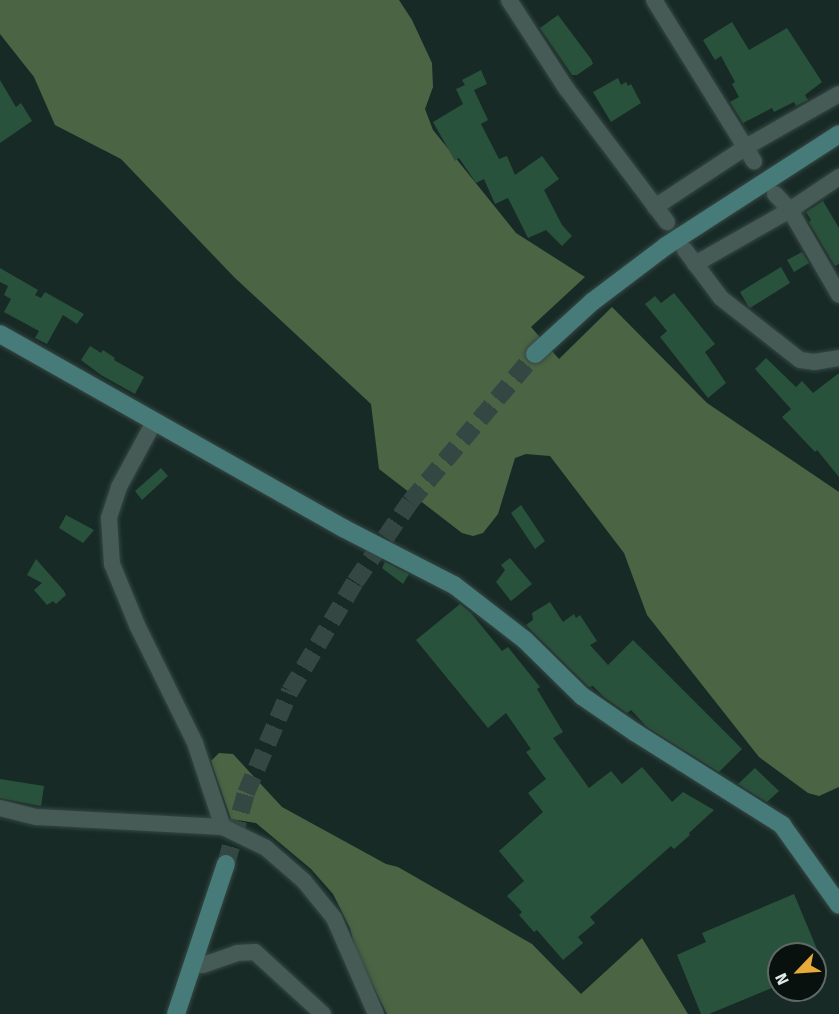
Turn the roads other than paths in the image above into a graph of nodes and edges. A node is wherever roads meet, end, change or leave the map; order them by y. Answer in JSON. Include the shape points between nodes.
{"nodes":[{"id":1,"x":509,"y":0,"type":"edge"},
{"id":2,"x":654,"y":0,"type":"edge"},
{"id":3,"x":839,"y":94,"type":"edge"},
{"id":4,"x":839,"y":134,"type":"edge"},
{"id":5,"x":750,"y":154,"type":"junction"},
{"id":6,"x":839,"y":177,"type":"edge"},
{"id":7,"x":775,"y":194,"type":"dead end"},
{"id":8,"x":655,"y":207,"type":"junction"},
{"id":9,"x":790,"y":210,"type":"junction"},
{"id":10,"x":667,"y":222,"type":"dead end"},
{"id":11,"x":839,"y":295,"type":"edge"},
{"id":12,"x":0,"y":334,"type":"edge"},
{"id":13,"x":535,"y":354,"type":"tunnel mouth"},
{"id":14,"x":839,"y":358,"type":"edge"},
{"id":15,"x":154,"y":423,"type":"junction"},
{"id":16,"x":0,"y":808,"type":"edge"},
{"id":17,"x":223,"y":827,"type":"junction"},
{"id":18,"x":226,"y":864,"type":"tunnel mouth"},
{"id":19,"x":839,"y":905,"type":"edge"},
{"id":20,"x":194,"y":960,"type":"junction"},
{"id":21,"x":176,"y":1014,"type":"edge"},
{"id":22,"x":322,"y":1014,"type":"edge"},
{"id":23,"x":376,"y":1014,"type":"edge"}],
"edges":[{"from":1,"to":8,"type":"street","via":[[566,88]]},
{"from":2,"to":5,"type":"street"},
{"from":3,"to":5,"type":"street"},
{"from":4,"to":13,"type":"street","via":[[666,246],[592,302]]},
{"from":5,"to":8,"type":"street"},
{"from":6,"to":9,"type":"street"},
{"from":7,"to":9,"type":"street"},
{"from":8,"to":10,"type":"street"},
{"from":9,"to":11,"type":"street"},
{"from":9,"to":14,"type":"street","via":[[690,257],[721,298],[800,360]]},
{"from":12,"to":15,"type":"street"},
{"from":15,"to":17,"type":"street","via":[[119,487],[109,518],[112,564],[137,625],[195,742]]},
{"from":15,"to":19,"type":"street","via":[[454,585],[525,640],[582,696],[782,825]]},
{"from":16,"to":17,"type":"street","via":[[37,817]]},
{"from":17,"to":23,"type":"street","via":[[266,848],[304,881],[334,918]]},
{"from":18,"to":20,"type":"street"},
{"from":20,"to":21,"type":"street"},
{"from":20,"to":22,"type":"street","via":[[203,965],[237,953],[255,952]]}]}
